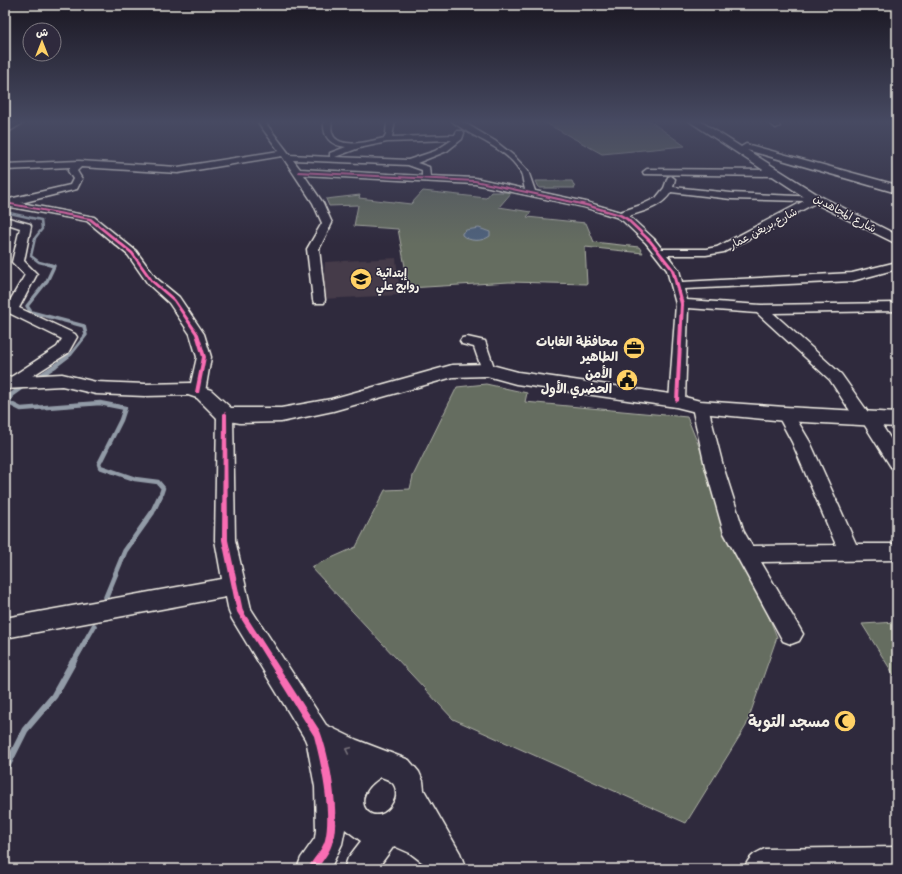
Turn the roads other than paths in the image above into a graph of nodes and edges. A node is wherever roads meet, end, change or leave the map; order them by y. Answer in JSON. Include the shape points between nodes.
{"nodes":[{"id":1,"x":237,"y":162,"type":"edge"},
{"id":2,"x":291,"y":162,"type":"edge"},
{"id":3,"x":380,"y":162,"type":"edge"},
{"id":4,"x":415,"y":162,"type":"edge"},
{"id":5,"x":516,"y":162,"type":"edge"},
{"id":6,"x":758,"y":162,"type":"edge"},
{"id":7,"x":799,"y":162,"type":"edge"},
{"id":8,"x":79,"y":164,"type":"junction"},
{"id":9,"x":409,"y":164,"type":"junction"},
{"id":10,"x":5,"y":167,"type":"edge"},
{"id":11,"x":298,"y":172,"type":"junction"},
{"id":12,"x":647,"y":172,"type":"dead end"},
{"id":13,"x":672,"y":173,"type":"junction"},
{"id":14,"x":776,"y":173,"type":"junction"},
{"id":15,"x":426,"y":178,"type":"junction"},
{"id":16,"x":669,"y":189,"type":"junction"},
{"id":17,"x":897,"y":189,"type":"edge"},
{"id":18,"x":531,"y":192,"type":"junction"},
{"id":19,"x":816,"y":199,"type":"junction"},
{"id":20,"x":6,"y":203,"type":"edge"},
{"id":21,"x":620,"y":215,"type":"junction"},
{"id":22,"x":5,"y":220,"type":"edge"},
{"id":23,"x":897,"y":240,"type":"edge"},
{"id":24,"x":659,"y":252,"type":"junction"},
{"id":25,"x":897,"y":266,"type":"edge"},
{"id":26,"x":677,"y":286,"type":"junction"},
{"id":27,"x":319,"y":300,"type":"dead end"},
{"id":28,"x":682,"y":304,"type":"junction"},
{"id":29,"x":897,"y":307,"type":"edge"},
{"id":30,"x":761,"y":310,"type":"junction"},
{"id":31,"x":467,"y":341,"type":"dead end"},
{"id":32,"x":488,"y":370,"type":"junction"},
{"id":33,"x":21,"y":381,"type":"edge"},
{"id":34,"x":197,"y":392,"type":"junction"},
{"id":35,"x":677,"y":401,"type":"junction"},
{"id":36,"x":700,"y":407,"type":"junction"},
{"id":37,"x":225,"y":414,"type":"junction"},
{"id":38,"x":785,"y":414,"type":"junction"},
{"id":39,"x":867,"y":419,"type":"junction"},
{"id":40,"x":897,"y":420,"type":"edge"},
{"id":41,"x":897,"y":463,"type":"edge"},
{"id":42,"x":849,"y":552,"type":"junction"},
{"id":43,"x":897,"y":552,"type":"edge"},
{"id":44,"x":745,"y":554,"type":"junction"},
{"id":45,"x":235,"y":586,"type":"junction"},
{"id":46,"x":5,"y":628,"type":"edge"},
{"id":47,"x":791,"y":634,"type":"dead end"},
{"id":48,"x":319,"y":741,"type":"junction"},
{"id":49,"x":381,"y":763,"type":"junction"},
{"id":50,"x":411,"y":794,"type":"junction"},
{"id":51,"x":349,"y":796,"type":"junction"},
{"id":52,"x":388,"y":829,"type":"junction"},
{"id":53,"x":329,"y":842,"type":"junction"},
{"id":54,"x":897,"y":862,"type":"edge"},
{"id":55,"x":452,"y":866,"type":"edge"},
{"id":56,"x":312,"y":869,"type":"edge"},
{"id":57,"x":359,"y":869,"type":"edge"},
{"id":58,"x":759,"y":869,"type":"edge"}],
"edges":[{"from":1,"to":8,"type":"street","via":[[178,170]]},
{"from":2,"to":11,"type":"street"},
{"from":3,"to":9,"type":"street"},
{"from":4,"to":9,"type":"street"},
{"from":5,"to":18,"type":"street","via":[[524,171]]},
{"from":6,"to":14,"type":"main road","name":"شارع المجاهدين"},
{"from":7,"to":17,"type":"main road"},
{"from":8,"to":10,"type":"street"},
{"from":8,"to":20,"type":"street","via":[[72,170],[78,179],[74,187]]},
{"from":9,"to":15,"type":"street","via":[[426,168]]},
{"from":11,"to":15,"type":"street"},
{"from":11,"to":27,"type":"street","via":[[327,223],[313,249]]},
{"from":12,"to":13,"type":"street"},
{"from":13,"to":14,"type":"street"},
{"from":13,"to":16,"type":"street"},
{"from":14,"to":19,"type":"main road","name":"شارع المجاهدين"},
{"from":15,"to":18,"type":"street","via":[[475,181]]},
{"from":16,"to":19,"type":"street","via":[[731,196]]},
{"from":16,"to":21,"type":"street","via":[[653,204]]},
{"from":18,"to":21,"type":"street"},
{"from":19,"to":23,"type":"main road","name":"شارع المجاهدين"},
{"from":19,"to":24,"type":"street","name":"شارع بريغن عمار","via":[[720,250]]},
{"from":20,"to":34,"type":"street","via":[[90,218],[132,253],[152,281],[174,300],[197,334],[204,357]]},
{"from":21,"to":24,"type":"street","via":[[629,220]]},
{"from":22,"to":33,"type":"street","via":[[26,226],[18,262],[31,274],[12,309],[70,337],[63,350]]},
{"from":24,"to":26,"type":"street","via":[[673,270]]},
{"from":25,"to":26,"type":"street","via":[[852,277]]},
{"from":26,"to":28,"type":"street"},
{"from":28,"to":30,"type":"street"},
{"from":28,"to":35,"type":"street"},
{"from":29,"to":30,"type":"street"},
{"from":30,"to":39,"type":"street","via":[[836,377]]},
{"from":31,"to":32,"type":"street","via":[[480,344]]},
{"from":32,"to":35,"type":"main road","via":[[539,382]]},
{"from":32,"to":37,"type":"main road","via":[[452,371],[333,405],[281,415]]},
{"from":33,"to":34,"type":"main road","via":[[62,380],[96,388],[190,389]]},
{"from":34,"to":37,"type":"main road","via":[[204,394]]},
{"from":35,"to":36,"type":"main road"},
{"from":36,"to":38,"type":"main road"},
{"from":36,"to":44,"type":"street","via":[[734,532]]},
{"from":37,"to":45,"type":"street","via":[[225,540]]},
{"from":38,"to":39,"type":"main road"},
{"from":38,"to":42,"type":"street","via":[[804,448]]},
{"from":39,"to":40,"type":"main road"},
{"from":39,"to":41,"type":"street"},
{"from":42,"to":43,"type":"street"},
{"from":42,"to":44,"type":"street"},
{"from":44,"to":47,"type":"street"},
{"from":45,"to":46,"type":"street"},
{"from":45,"to":48,"type":"street","via":[[240,612]]},
{"from":49,"to":48,"type":"street","one_way":true},
{"from":48,"to":51,"type":"street"},
{"from":48,"to":53,"type":"street","via":[[330,802]]},
{"from":49,"to":50,"type":"street","via":[[398,768],[405,775],[410,784]]},
{"from":49,"to":51,"type":"street","via":[[370,766],[354,780]]},
{"from":50,"to":52,"type":"street","via":[[405,815]]},
{"from":50,"to":55,"type":"street"},
{"from":51,"to":52,"type":"street","via":[[351,813],[357,822],[377,831]]},
{"from":51,"to":53,"type":"street"},
{"from":52,"to":55,"type":"street","via":[[420,842]]},
{"from":52,"to":57,"type":"street"},
{"from":53,"to":56,"type":"street"},
{"from":54,"to":58,"type":"street","via":[[765,864]]}]}
